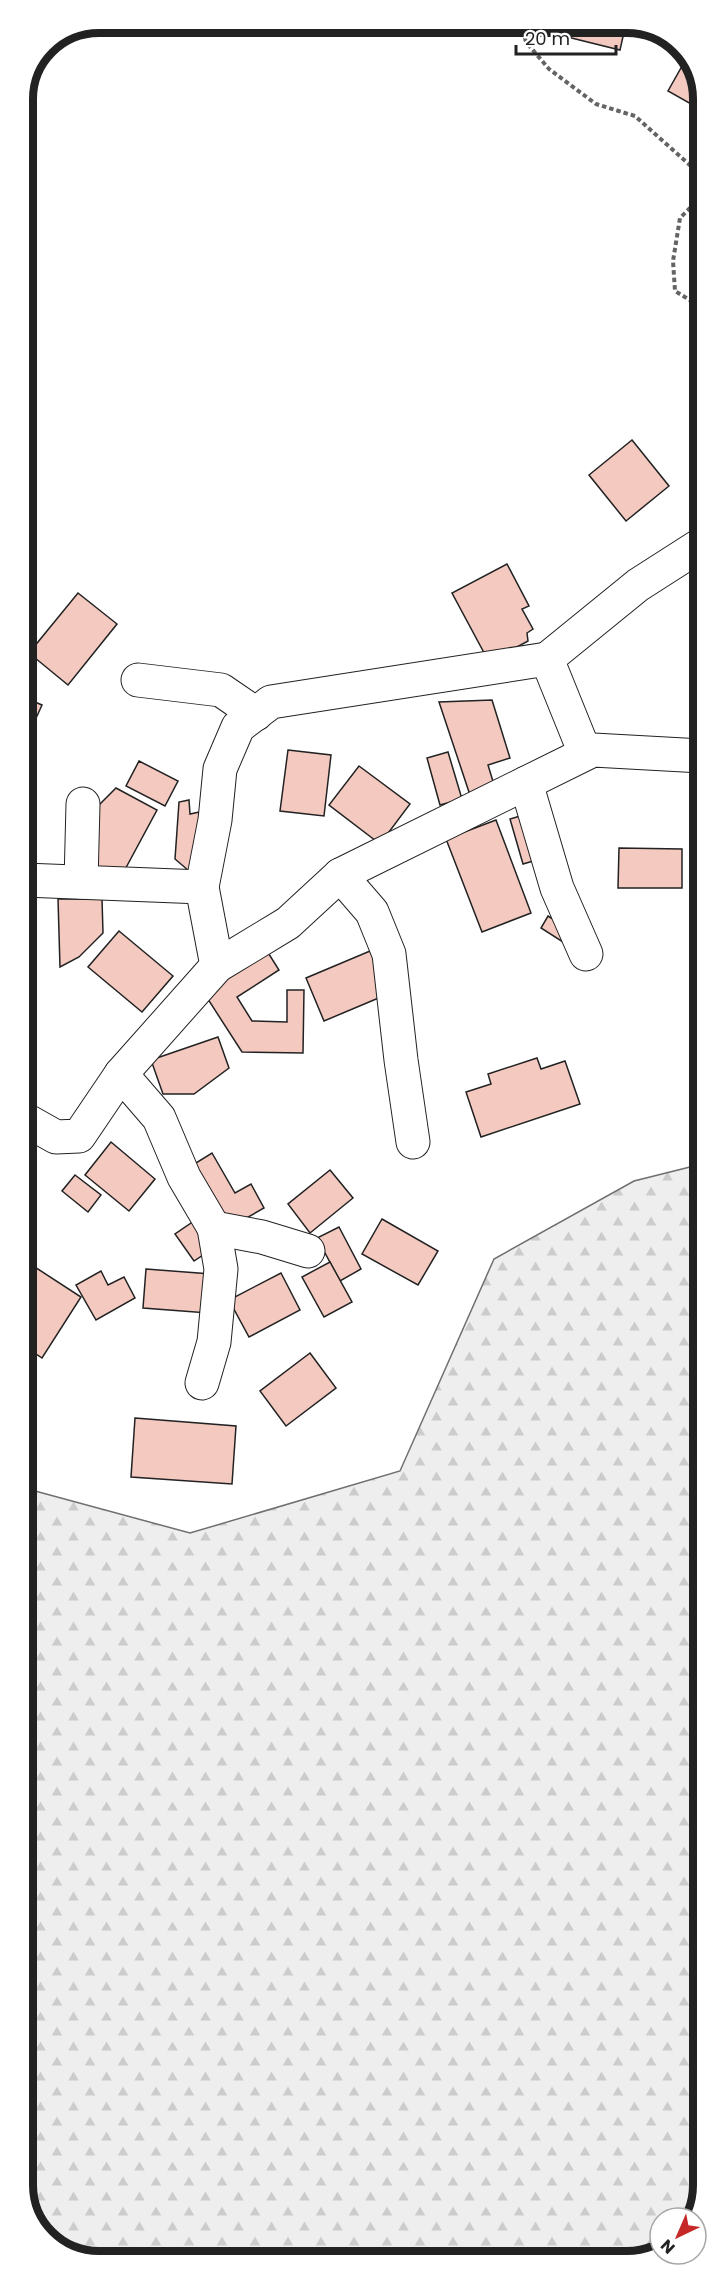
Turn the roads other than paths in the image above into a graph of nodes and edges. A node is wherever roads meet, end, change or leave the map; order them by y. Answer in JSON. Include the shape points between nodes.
{"nodes":[{"id":1,"x":693,"y":549,"type":"edge"},
{"id":2,"x":547,"y":659,"type":"junction"},
{"id":3,"x":138,"y":680,"type":"dead end"},
{"id":4,"x":256,"y":714,"type":"junction"},
{"id":5,"x":585,"y":753,"type":"junction"},
{"id":6,"x":693,"y":756,"type":"edge"},
{"id":7,"x":526,"y":783,"type":"junction"},
{"id":8,"x":83,"y":804,"type":"dead end"},
{"id":9,"x":340,"y":875,"type":"junction"},
{"id":10,"x":33,"y":880,"type":"edge"},
{"id":11,"x":81,"y":882,"type":"junction"},
{"id":12,"x":202,"y":887,"type":"junction"},
{"id":13,"x":586,"y":954,"type":"dead end"},
{"id":14,"x":218,"y":966,"type":"junction"},
{"id":15,"x":121,"y":1074,"type":"junction"},
{"id":16,"x":33,"y":1124,"type":"edge"},
{"id":17,"x":413,"y":1142,"type":"dead end"},
{"id":18,"x":214,"y":1228,"type":"junction"},
{"id":19,"x":308,"y":1251,"type":"dead end"},
{"id":20,"x":202,"y":1383,"type":"dead end"}],
"edges":[{"from":1,"to":2,"type":"street","via":[[639,585]]},
{"from":2,"to":4,"type":"street","via":[[271,702]]},
{"from":2,"to":5,"type":"street"},
{"from":3,"to":4,"type":"street","via":[[221,690]]},
{"from":4,"to":12,"type":"street","via":[[238,727],[220,769]]},
{"from":5,"to":6,"type":"street","via":[[594,750]]},
{"from":5,"to":7,"type":"street"},
{"from":7,"to":9,"type":"street"},
{"from":7,"to":13,"type":"street","via":[[557,888]]},
{"from":8,"to":11,"type":"street"},
{"from":9,"to":14,"type":"street","via":[[288,923]]},
{"from":9,"to":17,"type":"street","via":[[372,912],[389,954]]},
{"from":10,"to":11,"type":"street"},
{"from":11,"to":12,"type":"street"},
{"from":12,"to":14,"type":"street"},
{"from":14,"to":15,"type":"street"},
{"from":15,"to":16,"type":"street","via":[[79,1136],[56,1137]]},
{"from":15,"to":18,"type":"street","via":[[159,1118],[184,1178]]},
{"from":18,"to":19,"type":"street"},
{"from":18,"to":20,"type":"street","via":[[221,1269],[214,1342]]}]}
